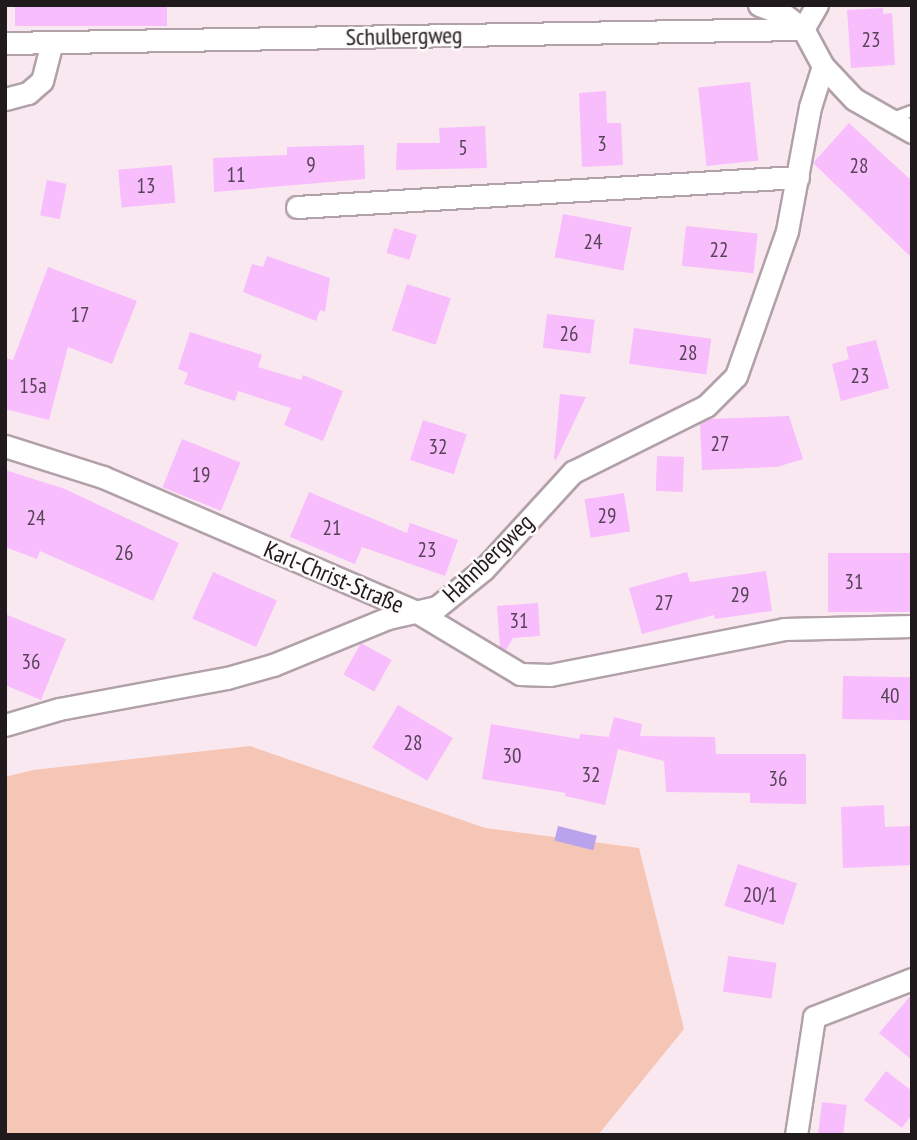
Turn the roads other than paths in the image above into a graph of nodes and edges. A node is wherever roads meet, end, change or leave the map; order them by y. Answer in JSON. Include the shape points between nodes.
{"nodes":[{"id":1,"x":759,"y":5,"type":"edge"},
{"id":2,"x":817,"y":5,"type":"edge"},
{"id":3,"x":803,"y":29,"type":"junction"},
{"id":4,"x":52,"y":42,"type":"junction"},
{"id":5,"x":5,"y":43,"type":"edge"},
{"id":6,"x":823,"y":66,"type":"junction"},
{"id":7,"x":5,"y":99,"type":"edge"},
{"id":8,"x":912,"y":111,"type":"edge"},
{"id":9,"x":888,"y":121,"type":"junction"},
{"id":10,"x":912,"y":132,"type":"edge"},
{"id":11,"x":798,"y":177,"type":"junction"},
{"id":12,"x":297,"y":207,"type":"dead end"},
{"id":13,"x":5,"y":446,"type":"edge"},
{"id":14,"x":417,"y":612,"type":"junction"},
{"id":15,"x":912,"y":626,"type":"edge"},
{"id":16,"x":5,"y":725,"type":"edge"},
{"id":17,"x":912,"y":979,"type":"edge"},
{"id":18,"x":796,"y":1135,"type":"edge"}],
"edges":[{"from":1,"to":3,"type":"street","via":[[783,14]]},
{"from":2,"to":3,"type":"street"},
{"from":3,"to":4,"type":"street","name":"Schulbergweg"},
{"from":3,"to":6,"type":"street"},
{"from":4,"to":5,"type":"street","name":"Schulbergweg"},
{"from":4,"to":7,"type":"street","via":[[42,81],[28,93]]},
{"from":6,"to":9,"type":"street","via":[[853,99]]},
{"from":6,"to":11,"type":"street","name":"Hahnbergweg","via":[[810,107]]},
{"from":8,"to":9,"type":"lane"},
{"from":9,"to":10,"type":"street"},
{"from":11,"to":12,"type":"street"},
{"from":11,"to":14,"type":"street","name":"Hahnbergweg","via":[[787,231],[736,376],[728,387],[694,414],[573,472],[484,569],[437,607]]},
{"from":13,"to":14,"type":"street","name":"Karl-Christ-Straße","via":[[103,477]]},
{"from":14,"to":15,"type":"street","name":"Karl-Christ-Straße","via":[[506,667],[536,676],[784,629]]},
{"from":14,"to":16,"type":"street","name":"Hahnbergweg","via":[[388,618],[273,665],[227,678],[59,709]]},
{"from":17,"to":18,"type":"street","via":[[814,1017]]}]}
